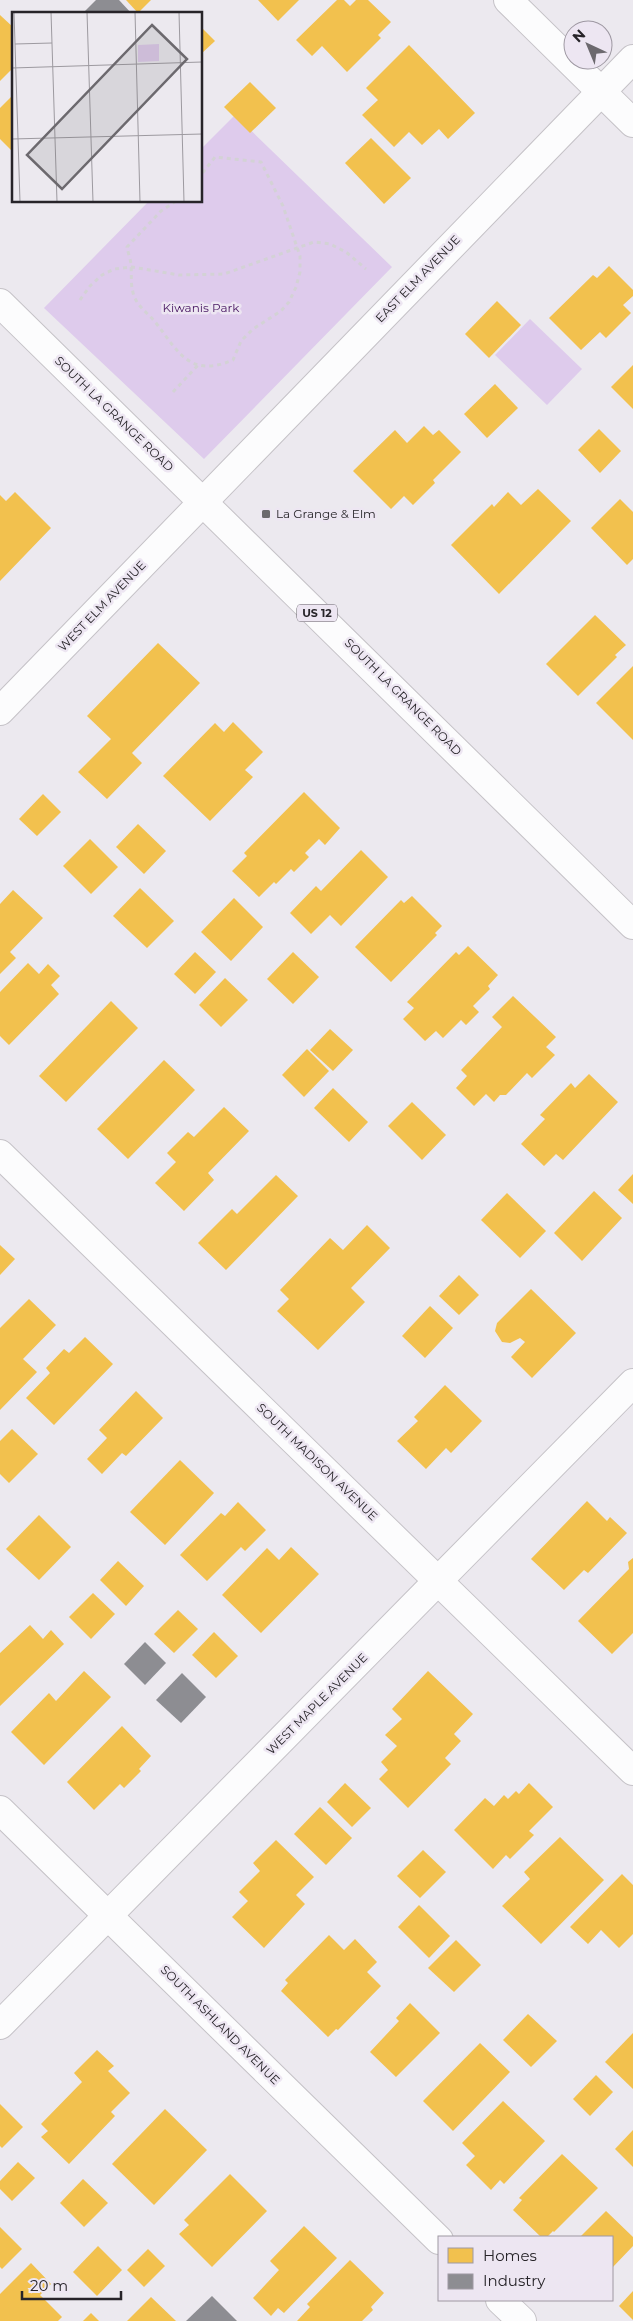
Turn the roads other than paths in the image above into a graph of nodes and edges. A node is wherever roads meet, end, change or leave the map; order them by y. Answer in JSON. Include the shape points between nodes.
{"nodes":[{"id":1,"x":508,"y":0,"type":"edge"},
{"id":2,"x":633,"y":58,"type":"edge"},
{"id":3,"x":601,"y":91,"type":"junction"},
{"id":4,"x":633,"y":123,"type":"edge"},
{"id":5,"x":0,"y":303,"type":"edge"},
{"id":6,"x":204,"y":501,"type":"junction"},
{"id":7,"x":0,"y":710,"type":"edge"},
{"id":8,"x":633,"y":925,"type":"edge"},
{"id":9,"x":0,"y":1154,"type":"edge"},
{"id":10,"x":633,"y":1383,"type":"edge"},
{"id":11,"x":439,"y":1581,"type":"junction"},
{"id":12,"x":633,"y":1771,"type":"edge"},
{"id":13,"x":0,"y":1810,"type":"edge"},
{"id":14,"x":108,"y":1915,"type":"junction"},
{"id":15,"x":0,"y":2025,"type":"edge"},
{"id":16,"x":438,"y":2239,"type":"edge"},
{"id":17,"x":501,"y":2301,"type":"edge"},
{"id":18,"x":522,"y":2321,"type":"edge"}],
"edges":[{"from":1,"to":3,"type":"street"},
{"from":2,"to":3,"type":"street","name":"EAST ELM AVENUE"},
{"from":3,"to":4,"type":"street"},
{"from":3,"to":6,"type":"street","name":"EAST ELM AVENUE"},
{"from":5,"to":6,"type":"street","name":"SOUTH LA GRANGE ROAD","number":"US 12"},
{"from":6,"to":7,"type":"street","name":"WEST ELM AVENUE"},
{"from":6,"to":8,"type":"street","name":"SOUTH LA GRANGE ROAD","number":"US 12"},
{"from":9,"to":11,"type":"street","name":"SOUTH MADISON AVENUE"},
{"from":10,"to":11,"type":"street","name":"WEST MAPLE AVENUE"},
{"from":11,"to":12,"type":"street","name":"SOUTH MADISON AVENUE"},
{"from":11,"to":14,"type":"street","name":"WEST MAPLE AVENUE"},
{"from":13,"to":14,"type":"street","name":"SOUTH ASHLAND AVENUE"},
{"from":14,"to":15,"type":"street","name":"WEST MAPLE AVENUE"},
{"from":14,"to":16,"type":"street","name":"SOUTH ASHLAND AVENUE"},
{"from":17,"to":18,"type":"street"}]}
